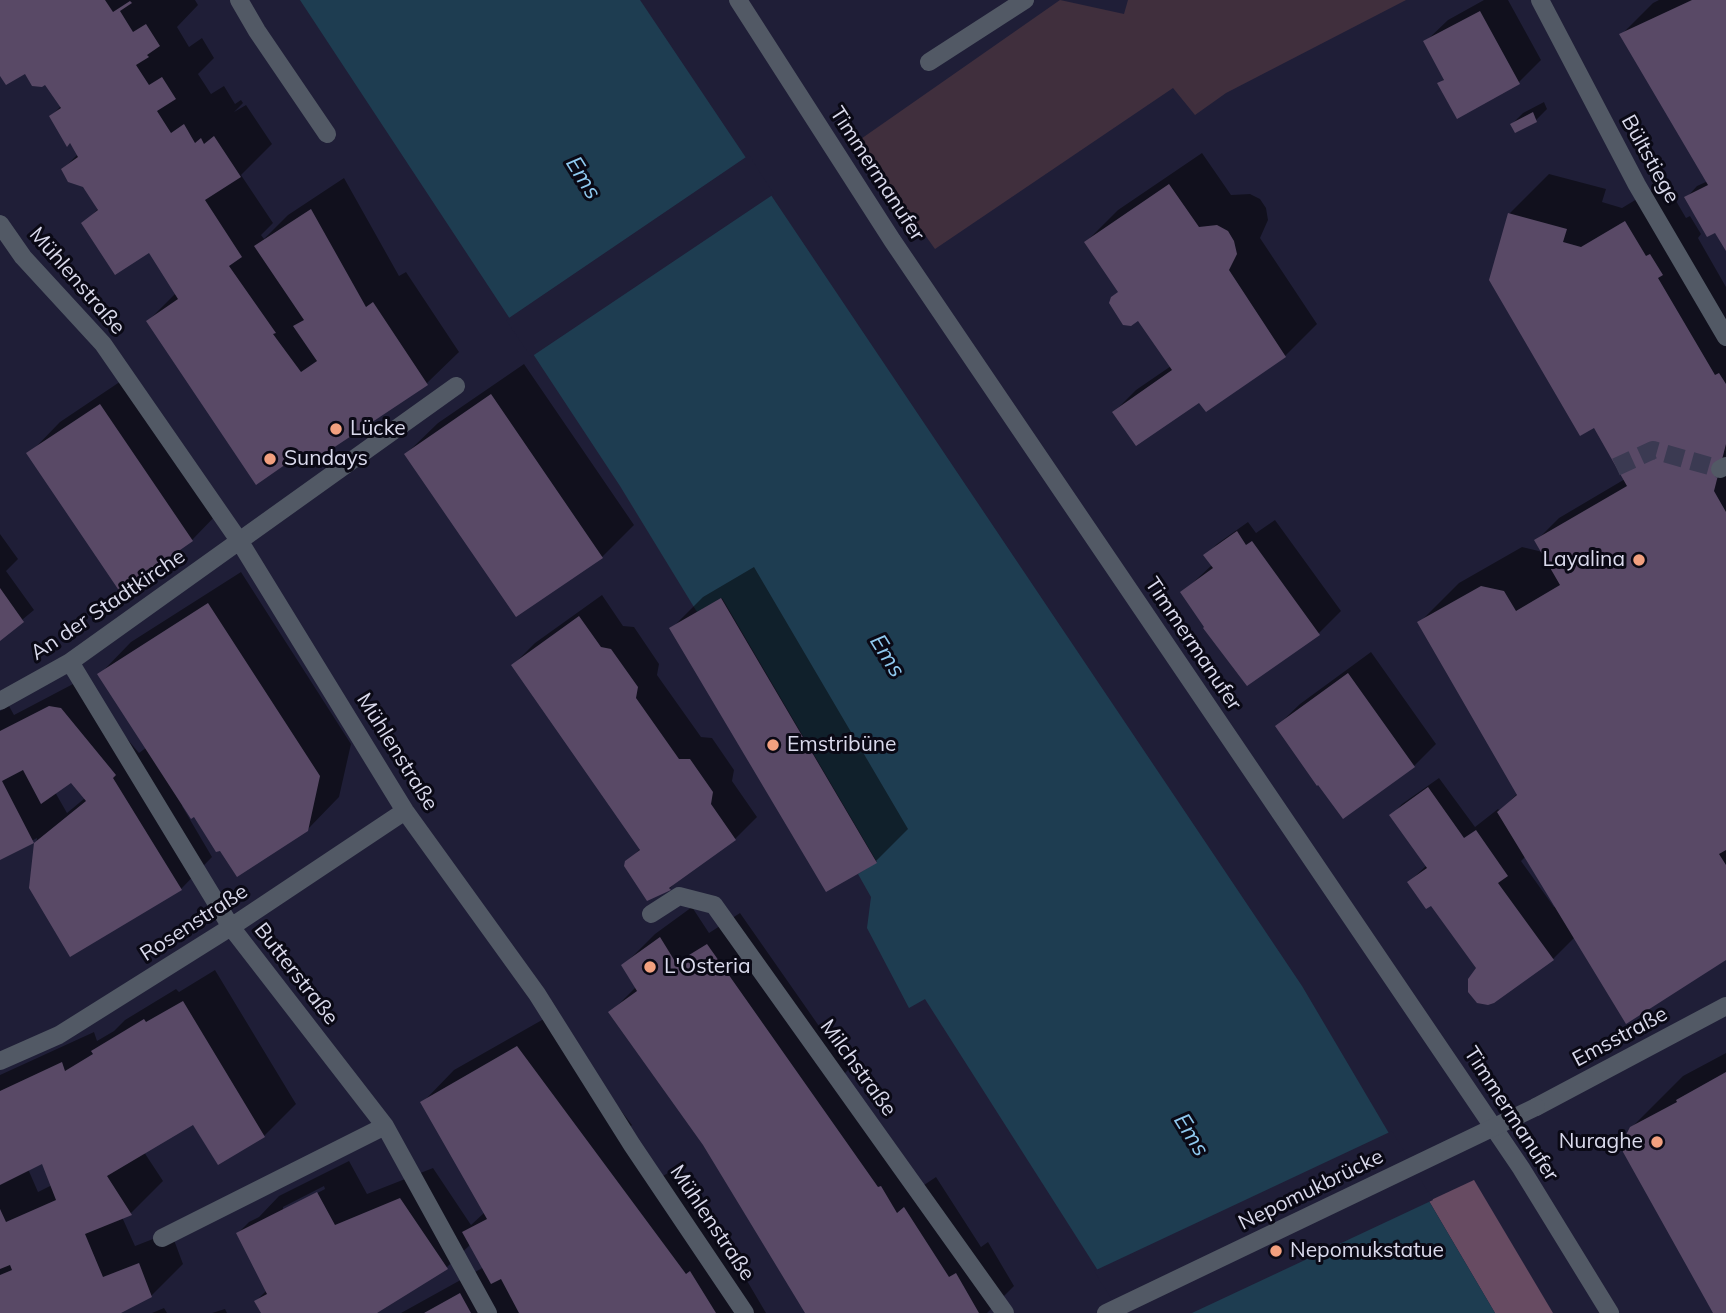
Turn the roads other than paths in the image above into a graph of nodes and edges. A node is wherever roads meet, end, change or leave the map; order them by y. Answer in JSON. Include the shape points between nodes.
{"nodes":[{"id":1,"x":239,"y":0,"type":"edge"},
{"id":2,"x":738,"y":0,"type":"edge"},
{"id":3,"x":1025,"y":0,"type":"edge"},
{"id":4,"x":1540,"y":0,"type":"edge"},
{"id":5,"x":934,"y":59,"type":"dead end"},
{"id":6,"x":327,"y":134,"type":"dead end"},
{"id":7,"x":0,"y":224,"type":"edge"},
{"id":8,"x":1726,"y":337,"type":"edge"},
{"id":9,"x":456,"y":387,"type":"dead end"},
{"id":10,"x":240,"y":542,"type":"junction"},
{"id":11,"x":70,"y":662,"type":"junction"},
{"id":12,"x":0,"y":701,"type":"edge"},
{"id":13,"x":405,"y":811,"type":"junction"},
{"id":14,"x":651,"y":914,"type":"dead end"},
{"id":15,"x":231,"y":927,"type":"junction"},
{"id":16,"x":1726,"y":1006,"type":"edge"},
{"id":17,"x":0,"y":1061,"type":"edge"},
{"id":18,"x":1536,"y":1107,"type":"joint"},
{"id":19,"x":385,"y":1126,"type":"junction"},
{"id":20,"x":162,"y":1238,"type":"dead end"},
{"id":21,"x":488,"y":1313,"type":"edge"},
{"id":22,"x":745,"y":1313,"type":"edge"},
{"id":23,"x":1005,"y":1313,"type":"edge"},
{"id":24,"x":1106,"y":1313,"type":"edge"},
{"id":25,"x":1610,"y":1313,"type":"edge"}],
"edges":[{"from":1,"to":6,"type":"street"},
{"from":2,"to":25,"type":"street","name":"Timmermanufer","via":[[892,240],[1521,1168]]},
{"from":3,"to":5,"type":"street"},
{"from":4,"to":8,"type":"street","name":"Bültstiege","via":[[1637,185]]},
{"from":7,"to":10,"type":"street","name":"Mühlenstraße","via":[[23,257],[103,344]]},
{"from":9,"to":10,"type":"street","name":"An der Stadtkirche"},
{"from":10,"to":11,"type":"street","name":"An der Stadtkirche"},
{"from":10,"to":13,"type":"street","name":"Mühlenstraße"},
{"from":11,"to":12,"type":"street","name":"An der Stadtkirche"},
{"from":11,"to":15,"type":"street","name":"Butterstraße"},
{"from":13,"to":15,"type":"street","name":"Rosenstraße"},
{"from":13,"to":22,"type":"street","name":"Mühlenstraße","via":[[537,994]]},
{"from":14,"to":23,"type":"street","name":"Milchstraße","via":[[679,896],[714,905]]},
{"from":15,"to":17,"type":"street","name":"Rosenstraße","via":[[59,1035]]},
{"from":15,"to":19,"type":"street","name":"Butterstraße"},
{"from":16,"to":18,"type":"street","name":"Emsstraße"},
{"from":18,"to":24,"type":"street","name":"Nepomukbrücke","bridge":true},
{"from":19,"to":20,"type":"street"},
{"from":19,"to":21,"type":"street","name":"Butterstraße"}]}
